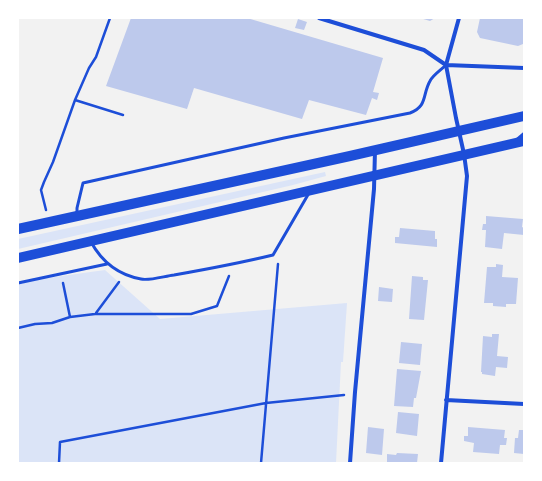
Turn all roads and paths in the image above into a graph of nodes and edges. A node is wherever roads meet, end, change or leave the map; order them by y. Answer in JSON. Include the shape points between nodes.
{"nodes":[{"id":1,"x":110,"y":18,"type":"edge"},
{"id":2,"x":319,"y":18,"type":"edge"},
{"id":3,"x":459,"y":18,"type":"edge"},
{"id":4,"x":446,"y":65,"type":"junction"},
{"id":5,"x":524,"y":68,"type":"edge"},
{"id":6,"x":76,"y":100,"type":"junction"},
{"id":7,"x":123,"y":115,"type":"dead end"},
{"id":8,"x":524,"y":116,"type":"edge"},
{"id":9,"x":459,"y":132,"type":"junction"},
{"id":10,"x":524,"y":134,"type":"edge"},
{"id":11,"x":524,"y":141,"type":"edge"},
{"id":12,"x":512,"y":144,"type":"junction"},
{"id":13,"x":375,"y":150,"type":"junction"},
{"id":14,"x":464,"y":154,"type":"junction"},
{"id":15,"x":375,"y":175,"type":"junction"},
{"id":16,"x":41,"y":190,"type":"dead end"},
{"id":17,"x":311,"y":190,"type":"junction"},
{"id":18,"x":76,"y":216,"type":"junction"},
{"id":19,"x":18,"y":229,"type":"edge"},
{"id":20,"x":91,"y":241,"type":"junction"},
{"id":21,"x":273,"y":255,"type":"junction"},
{"id":22,"x":18,"y":258,"type":"edge"},
{"id":23,"x":107,"y":264,"type":"junction"},
{"id":24,"x":234,"y":264,"type":"junction"},
{"id":25,"x":124,"y":274,"type":"junction"},
{"id":26,"x":18,"y":283,"type":"edge"},
{"id":27,"x":66,"y":296,"type":"dead end"},
{"id":28,"x":95,"y":314,"type":"junction"},
{"id":29,"x":70,"y":317,"type":"junction"},
{"id":30,"x":18,"y":328,"type":"edge"},
{"id":31,"x":355,"y":392,"type":"junction"},
{"id":32,"x":446,"y":400,"type":"junction"},
{"id":33,"x":266,"y":403,"type":"junction"},
{"id":34,"x":524,"y":404,"type":"edge"},
{"id":35,"x":59,"y":463,"type":"edge"},
{"id":36,"x":261,"y":463,"type":"edge"},
{"id":37,"x":350,"y":463,"type":"edge"},
{"id":38,"x":441,"y":463,"type":"edge"}],
"edges":[{"from":1,"to":6,"type":"path","via":[[96,57]]},
{"from":2,"to":4,"type":"street","via":[[424,50]]},
{"from":3,"to":4,"type":"street"},
{"from":4,"to":5,"type":"street"},
{"from":4,"to":9,"type":"street"},
{"from":4,"to":18,"type":"lane","via":[[430,81],[424,102],[418,110],[83,183]]},
{"from":6,"to":7,"type":"path"},
{"from":6,"to":16,"type":"path"},
{"from":8,"to":9,"type":"main road"},
{"from":9,"to":13,"type":"main road"},
{"from":9,"to":14,"type":"street"},
{"from":10,"to":12,"type":"street"},
{"from":11,"to":12,"type":"main road"},
{"from":12,"to":14,"type":"main road"},
{"from":13,"to":15,"type":"street"},
{"from":13,"to":18,"type":"main road"},
{"from":14,"to":15,"type":"main road"},
{"from":14,"to":32,"type":"street","via":[[467,176]]},
{"from":15,"to":17,"type":"main road"},
{"from":15,"to":31,"type":"street"},
{"from":17,"to":20,"type":"main road"},
{"from":17,"to":21,"type":"lane"},
{"from":18,"to":19,"type":"main road"},
{"from":20,"to":22,"type":"main road"},
{"from":20,"to":23,"type":"lane"},
{"from":21,"to":24,"type":"lane"},
{"from":21,"to":33,"type":"path","via":[[278,264]]},
{"from":23,"to":25,"type":"lane"},
{"from":23,"to":26,"type":"lane"},
{"from":24,"to":25,"type":"lane","via":[[142,280]]},
{"from":24,"to":28,"type":"path","via":[[216,306],[191,314]]},
{"from":25,"to":28,"type":"path"},
{"from":27,"to":29,"type":"path"},
{"from":28,"to":29,"type":"path"},
{"from":29,"to":30,"type":"path","via":[[52,323]]},
{"from":31,"to":33,"type":"path","via":[[340,396]]},
{"from":31,"to":37,"type":"street"},
{"from":32,"to":34,"type":"street"},
{"from":32,"to":38,"type":"street"},
{"from":33,"to":35,"type":"path","via":[[60,442]]},
{"from":33,"to":36,"type":"path"}]}
